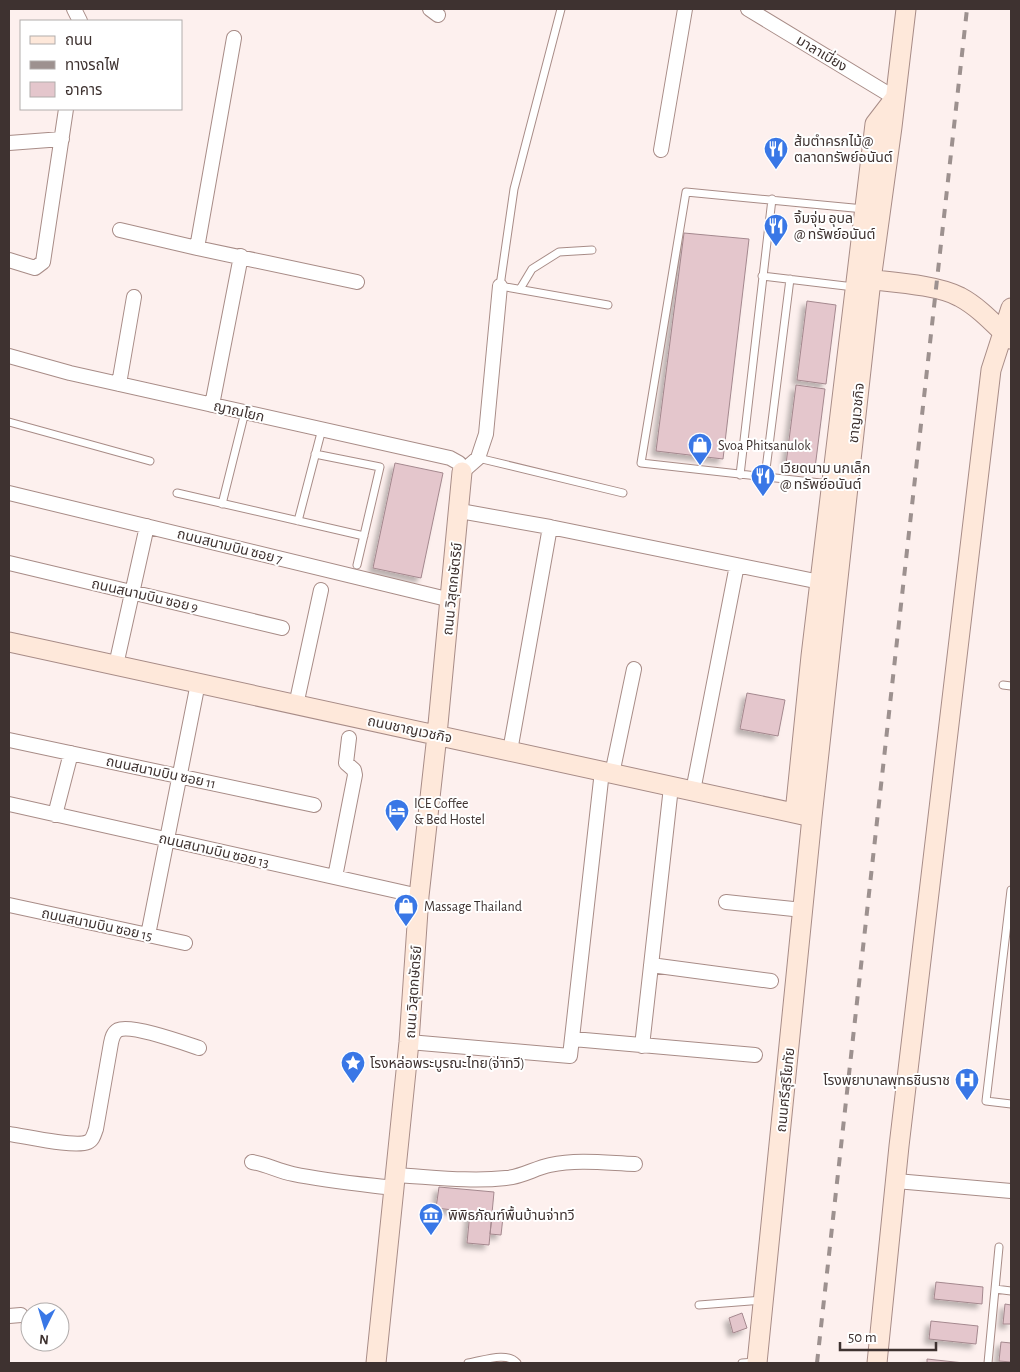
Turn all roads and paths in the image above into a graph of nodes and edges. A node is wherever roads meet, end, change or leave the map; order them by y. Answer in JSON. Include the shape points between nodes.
{"nodes":[{"id":1,"x":561,"y":9,"type":"edge"},
{"id":2,"x":685,"y":9,"type":"edge"},
{"id":3,"x":748,"y":9,"type":"edge"},
{"id":4,"x":906,"y":9,"type":"edge"},
{"id":5,"x":234,"y":38,"type":"dead end"},
{"id":6,"x":895,"y":98,"type":"junction"},
{"id":7,"x":66,"y":110,"type":"edge"},
{"id":8,"x":62,"y":139,"type":"junction"},
{"id":9,"x":9,"y":143,"type":"edge"},
{"id":10,"x":661,"y":150,"type":"dead end"},
{"id":11,"x":772,"y":200,"type":"junction"},
{"id":12,"x":864,"y":210,"type":"junction"},
{"id":13,"x":120,"y":230,"type":"dead end"},
{"id":14,"x":197,"y":248,"type":"junction"},
{"id":15,"x":592,"y":250,"type":"dead end"},
{"id":16,"x":241,"y":256,"type":"junction"},
{"id":17,"x":9,"y":260,"type":"edge"},
{"id":18,"x":762,"y":276,"type":"junction"},
{"id":19,"x":790,"y":279,"type":"junction"},
{"id":20,"x":357,"y":282,"type":"dead end"},
{"id":21,"x":860,"y":282,"type":"junction"},
{"id":22,"x":500,"y":286,"type":"junction"},
{"id":23,"x":520,"y":289,"type":"junction"},
{"id":24,"x":134,"y":297,"type":"dead end"},
{"id":25,"x":608,"y":305,"type":"dead end"},
{"id":26,"x":1011,"y":308,"type":"edge"},
{"id":27,"x":1007,"y":336,"type":"edge"},
{"id":28,"x":9,"y":356,"type":"edge"},
{"id":29,"x":119,"y":384,"type":"junction"},
{"id":30,"x":212,"y":405,"type":"junction"},
{"id":31,"x":245,"y":412,"type":"junction"},
{"id":32,"x":9,"y":422,"type":"edge"},
{"id":33,"x":322,"y":429,"type":"junction"},
{"id":34,"x":315,"y":454,"type":"junction"},
{"id":35,"x":478,"y":458,"type":"junction"},
{"id":36,"x":150,"y":461,"type":"dead end"},
{"id":37,"x":462,"y":472,"type":"junction"},
{"id":38,"x":740,"y":475,"type":"junction"},
{"id":39,"x":765,"y":477,"type":"junction"},
{"id":40,"x":832,"y":484,"type":"junction"},
{"id":41,"x":9,"y":493,"type":"edge"},
{"id":42,"x":177,"y":493,"type":"dead end"},
{"id":43,"x":623,"y":493,"type":"dead end"},
{"id":44,"x":222,"y":504,"type":"junction"},
{"id":45,"x":460,"y":510,"type":"junction"},
{"id":46,"x":298,"y":521,"type":"junction"},
{"id":47,"x":147,"y":526,"type":"junction"},
{"id":48,"x":550,"y":527,"type":"junction"},
{"id":49,"x":364,"y":536,"type":"junction"},
{"id":50,"x":9,"y":563,"type":"edge"},
{"id":51,"x":358,"y":565,"type":"dead end"},
{"id":52,"x":737,"y":566,"type":"junction"},
{"id":53,"x":820,"y":582,"type":"junction"},
{"id":54,"x":321,"y":590,"type":"dead end"},
{"id":55,"x":132,"y":591,"type":"junction"},
{"id":56,"x":451,"y":600,"type":"junction"},
{"id":57,"x":282,"y":628,"type":"dead end"},
{"id":58,"x":9,"y":642,"type":"edge"},
{"id":59,"x":116,"y":665,"type":"junction"},
{"id":60,"x":634,"y":669,"type":"dead end"},
{"id":61,"x":198,"y":683,"type":"junction"},
{"id":62,"x":296,"y":705,"type":"junction"},
{"id":63,"x":437,"y":735,"type":"junction"},
{"id":64,"x":349,"y":738,"type":"dead end"},
{"id":65,"x":9,"y":740,"type":"edge"},
{"id":66,"x":510,"y":751,"type":"junction"},
{"id":67,"x":71,"y":753,"type":"junction"},
{"id":68,"x":607,"y":772,"type":"junction"},
{"id":69,"x":180,"y":776,"type":"junction"},
{"id":70,"x":672,"y":787,"type":"junction"},
{"id":71,"x":692,"y":791,"type":"junction"},
{"id":72,"x":9,"y":804,"type":"edge"},
{"id":73,"x":314,"y":805,"type":"dead end"},
{"id":74,"x":55,"y":815,"type":"junction"},
{"id":75,"x":803,"y":815,"type":"junction"},
{"id":76,"x":167,"y":840,"type":"junction"},
{"id":77,"x":334,"y":877,"type":"junction"},
{"id":78,"x":1011,"y":890,"type":"edge"},
{"id":79,"x":419,"y":896,"type":"junction"},
{"id":80,"x":726,"y":902,"type":"dead end"},
{"id":81,"x":9,"y":905,"type":"edge"},
{"id":82,"x":803,"y":910,"type":"junction"},
{"id":83,"x":1010,"y":910,"type":"edge"},
{"id":84,"x":148,"y":935,"type":"junction"},
{"id":85,"x":185,"y":943,"type":"dead end"},
{"id":86,"x":651,"y":965,"type":"junction"},
{"id":87,"x":772,"y":982,"type":"dead end"},
{"id":88,"x":573,"y":1039,"type":"junction"},
{"id":89,"x":409,"y":1042,"type":"junction"},
{"id":90,"x":642,"y":1046,"type":"junction"},
{"id":91,"x":199,"y":1048,"type":"dead end"},
{"id":92,"x":755,"y":1055,"type":"dead end"},
{"id":93,"x":1011,"y":1104,"type":"edge"},
{"id":94,"x":9,"y":1134,"type":"edge"},
{"id":95,"x":252,"y":1162,"type":"dead end"},
{"id":96,"x":634,"y":1164,"type":"dead end"},
{"id":97,"x":394,"y":1181,"type":"junction"},
{"id":98,"x":896,"y":1181,"type":"junction"},
{"id":99,"x":1011,"y":1191,"type":"edge"},
{"id":100,"x":999,"y":1247,"type":"dead end"},
{"id":101,"x":995,"y":1289,"type":"junction"},
{"id":102,"x":1011,"y":1291,"type":"edge"},
{"id":103,"x":764,"y":1300,"type":"junction"},
{"id":104,"x":699,"y":1305,"type":"dead end"},
{"id":105,"x":376,"y":1363,"type":"edge"},
{"id":106,"x":468,"y":1363,"type":"edge"},
{"id":107,"x":517,"y":1363,"type":"edge"},
{"id":108,"x":752,"y":1363,"type":"edge"},
{"id":109,"x":877,"y":1363,"type":"edge"},
{"id":110,"x":988,"y":1363,"type":"edge"}],
"edges":[{"from":1,"to":22,"type":"lane","via":[[514,189]]},
{"from":2,"to":10,"type":"street"},
{"from":3,"to":6,"type":"street","name":"มาลาเบี่ยง"},
{"from":4,"to":6,"type":"street","name":"ชาญเวชกิจ"},
{"from":5,"to":14,"type":"street"},
{"from":6,"to":12,"type":"street","via":[[875,124]]},
{"from":6,"to":21,"type":"street","name":"ชาญเวชกิจ"},
{"from":7,"to":8,"type":"street"},
{"from":8,"to":9,"type":"street"},
{"from":8,"to":17,"type":"street","via":[[43,262],[35,268]]},
{"from":11,"to":12,"type":"lane"},
{"from":11,"to":18,"type":"lane"},
{"from":11,"to":38,"type":"lane","via":[[686,192],[641,464]]},
{"from":12,"to":21,"type":"street"},
{"from":13,"to":14,"type":"street"},
{"from":14,"to":16,"type":"street"},
{"from":15,"to":23,"type":"lane","via":[[559,252],[532,268]]},
{"from":16,"to":20,"type":"street"},
{"from":16,"to":30,"type":"street"},
{"from":18,"to":19,"type":"lane"},
{"from":18,"to":38,"type":"lane"},
{"from":19,"to":21,"type":"lane"},
{"from":19,"to":39,"type":"lane"},
{"from":21,"to":27,"type":"street","via":[[937,288],[959,296],[973,304]]},
{"from":21,"to":40,"type":"street"},
{"from":21,"to":75,"type":"street","name":"ชาญเวชกิจ"},
{"from":22,"to":23,"type":"lane"},
{"from":22,"to":35,"type":"street","via":[[486,434]]},
{"from":23,"to":25,"type":"lane"},
{"from":24,"to":29,"type":"street"},
{"from":26,"to":27,"type":"street"},
{"from":27,"to":98,"type":"street","via":[[991,370]]},
{"from":28,"to":29,"type":"street","name":"ญาณโยก"},
{"from":29,"to":30,"type":"street","name":"ญาณโยก"},
{"from":30,"to":31,"type":"street","name":"ญาณโยก"},
{"from":31,"to":33,"type":"street","name":"ญาณโยก"},
{"from":31,"to":44,"type":"lane"},
{"from":32,"to":36,"type":"lane"},
{"from":33,"to":34,"type":"lane"},
{"from":33,"to":37,"type":"street","name":"ญาณโยก","via":[[450,458],[459,463]]},
{"from":34,"to":46,"type":"lane"},
{"from":34,"to":49,"type":"lane","via":[[380,467]]},
{"from":35,"to":37,"type":"street"},
{"from":35,"to":43,"type":"lane"},
{"from":37,"to":45,"type":"street","name":"ถนน วิสุตกษัตริย์"},
{"from":38,"to":39,"type":"lane"},
{"from":39,"to":40,"type":"lane"},
{"from":40,"to":53,"type":"street"},
{"from":41,"to":47,"type":"street","name":"ถนนสนามบิน ซอย 7"},
{"from":42,"to":44,"type":"lane"},
{"from":44,"to":46,"type":"lane"},
{"from":45,"to":48,"type":"street"},
{"from":45,"to":56,"type":"street","name":"ถนน วิสุตกษัตริย์"},
{"from":46,"to":49,"type":"lane"},
{"from":47,"to":55,"type":"street"},
{"from":47,"to":56,"type":"street","name":"ถนนสนามบิน ซอย 7"},
{"from":48,"to":52,"type":"street"},
{"from":48,"to":66,"type":"street"},
{"from":49,"to":51,"type":"lane"},
{"from":50,"to":55,"type":"street","name":"ถนนสนามบิน ซอย 9"},
{"from":52,"to":53,"type":"street"},
{"from":52,"to":71,"type":"street"},
{"from":53,"to":75,"type":"street"},
{"from":54,"to":62,"type":"street"},
{"from":55,"to":57,"type":"street","name":"ถนนสนามบิน ซอย 9"},
{"from":55,"to":59,"type":"street"},
{"from":56,"to":63,"type":"street","name":"ถนน วิสุตกษัตริย์"},
{"from":58,"to":59,"type":"street","name":"ถนนชาญเวชกิจ"},
{"from":59,"to":61,"type":"street","name":"ถนนชาญเวชกิจ"},
{"from":60,"to":68,"type":"street"},
{"from":61,"to":62,"type":"street","name":"ถนนชาญเวชกิจ"},
{"from":61,"to":69,"type":"street"},
{"from":62,"to":63,"type":"street","name":"ถนนชาญเวชกิจ"},
{"from":63,"to":66,"type":"street","name":"ถนนชาญเวชกิจ"},
{"from":63,"to":79,"type":"street","name":"ถนน วิสุตกษัตริย์"},
{"from":64,"to":77,"type":"street","via":[[346,764],[355,775]]},
{"from":65,"to":67,"type":"street","name":"ถนนสนามบิน ซอย 11"},
{"from":66,"to":68,"type":"street","name":"ถนนชาญเวชกิจ"},
{"from":67,"to":69,"type":"street","name":"ถนนสนามบิน ซอย 11"},
{"from":67,"to":74,"type":"street"},
{"from":68,"to":70,"type":"street","name":"ถนนชาญเวชกิจ"},
{"from":68,"to":88,"type":"street"},
{"from":69,"to":73,"type":"street","name":"ถนนสนามบิน ซอย 11"},
{"from":69,"to":76,"type":"street"},
{"from":70,"to":71,"type":"street","name":"ถนนชาญเวชกิจ"},
{"from":70,"to":86,"type":"street"},
{"from":71,"to":75,"type":"street","name":"ถนนชาญเวชกิจ"},
{"from":72,"to":74,"type":"street","name":"ถนนสนามบิน ซอย 13"},
{"from":74,"to":76,"type":"street","name":"ถนนสนามบิน ซอย 13"},
{"from":75,"to":82,"type":"street","name":"ถนนศรีสุริโยทัย"},
{"from":76,"to":77,"type":"street","name":"ถนนสนามบิน ซอย 13"},
{"from":76,"to":84,"type":"street"},
{"from":77,"to":79,"type":"street","name":"ถนนสนามบิน ซอย 13"},
{"from":78,"to":83,"type":"lane"},
{"from":79,"to":89,"type":"street","name":"ถนน วิสุตกษัตริย์"},
{"from":80,"to":82,"type":"street"},
{"from":81,"to":84,"type":"street","name":"ถนนสนามบิน ซอย 15"},
{"from":82,"to":103,"type":"street","name":"ถนนศรีสุริโยทัย"},
{"from":83,"to":93,"type":"lane","via":[[986,1101]]},
{"from":84,"to":85,"type":"street","name":"ถนนสนามบิน ซอย 15"},
{"from":86,"to":87,"type":"street"},
{"from":86,"to":90,"type":"street"},
{"from":88,"to":89,"type":"street","via":[[570,1056]]},
{"from":88,"to":90,"type":"street"},
{"from":89,"to":97,"type":"street","name":"ถนน วิสุตกษัตริย์"},
{"from":90,"to":92,"type":"street"},
{"from":91,"to":94,"type":"street","via":[[138,1030],[119,1030],[111,1043],[96,1129],[89,1142],[68,1143]]},
{"from":95,"to":97,"type":"street","via":[[282,1172],[327,1180]]},
{"from":96,"to":97,"type":"street","via":[[576,1162],[495,1179]]},
{"from":97,"to":105,"type":"street","name":"ถนน วิสุตกษัตริย์"},
{"from":98,"to":99,"type":"street"},
{"from":98,"to":109,"type":"street"},
{"from":100,"to":101,"type":"lane"},
{"from":101,"to":102,"type":"lane"},
{"from":101,"to":110,"type":"lane"},
{"from":103,"to":104,"type":"lane"},
{"from":103,"to":108,"type":"street","name":"ถนนศรีสุริโยทัย"},
{"from":106,"to":107,"type":"lane","via":[[510,1358]]}]}
